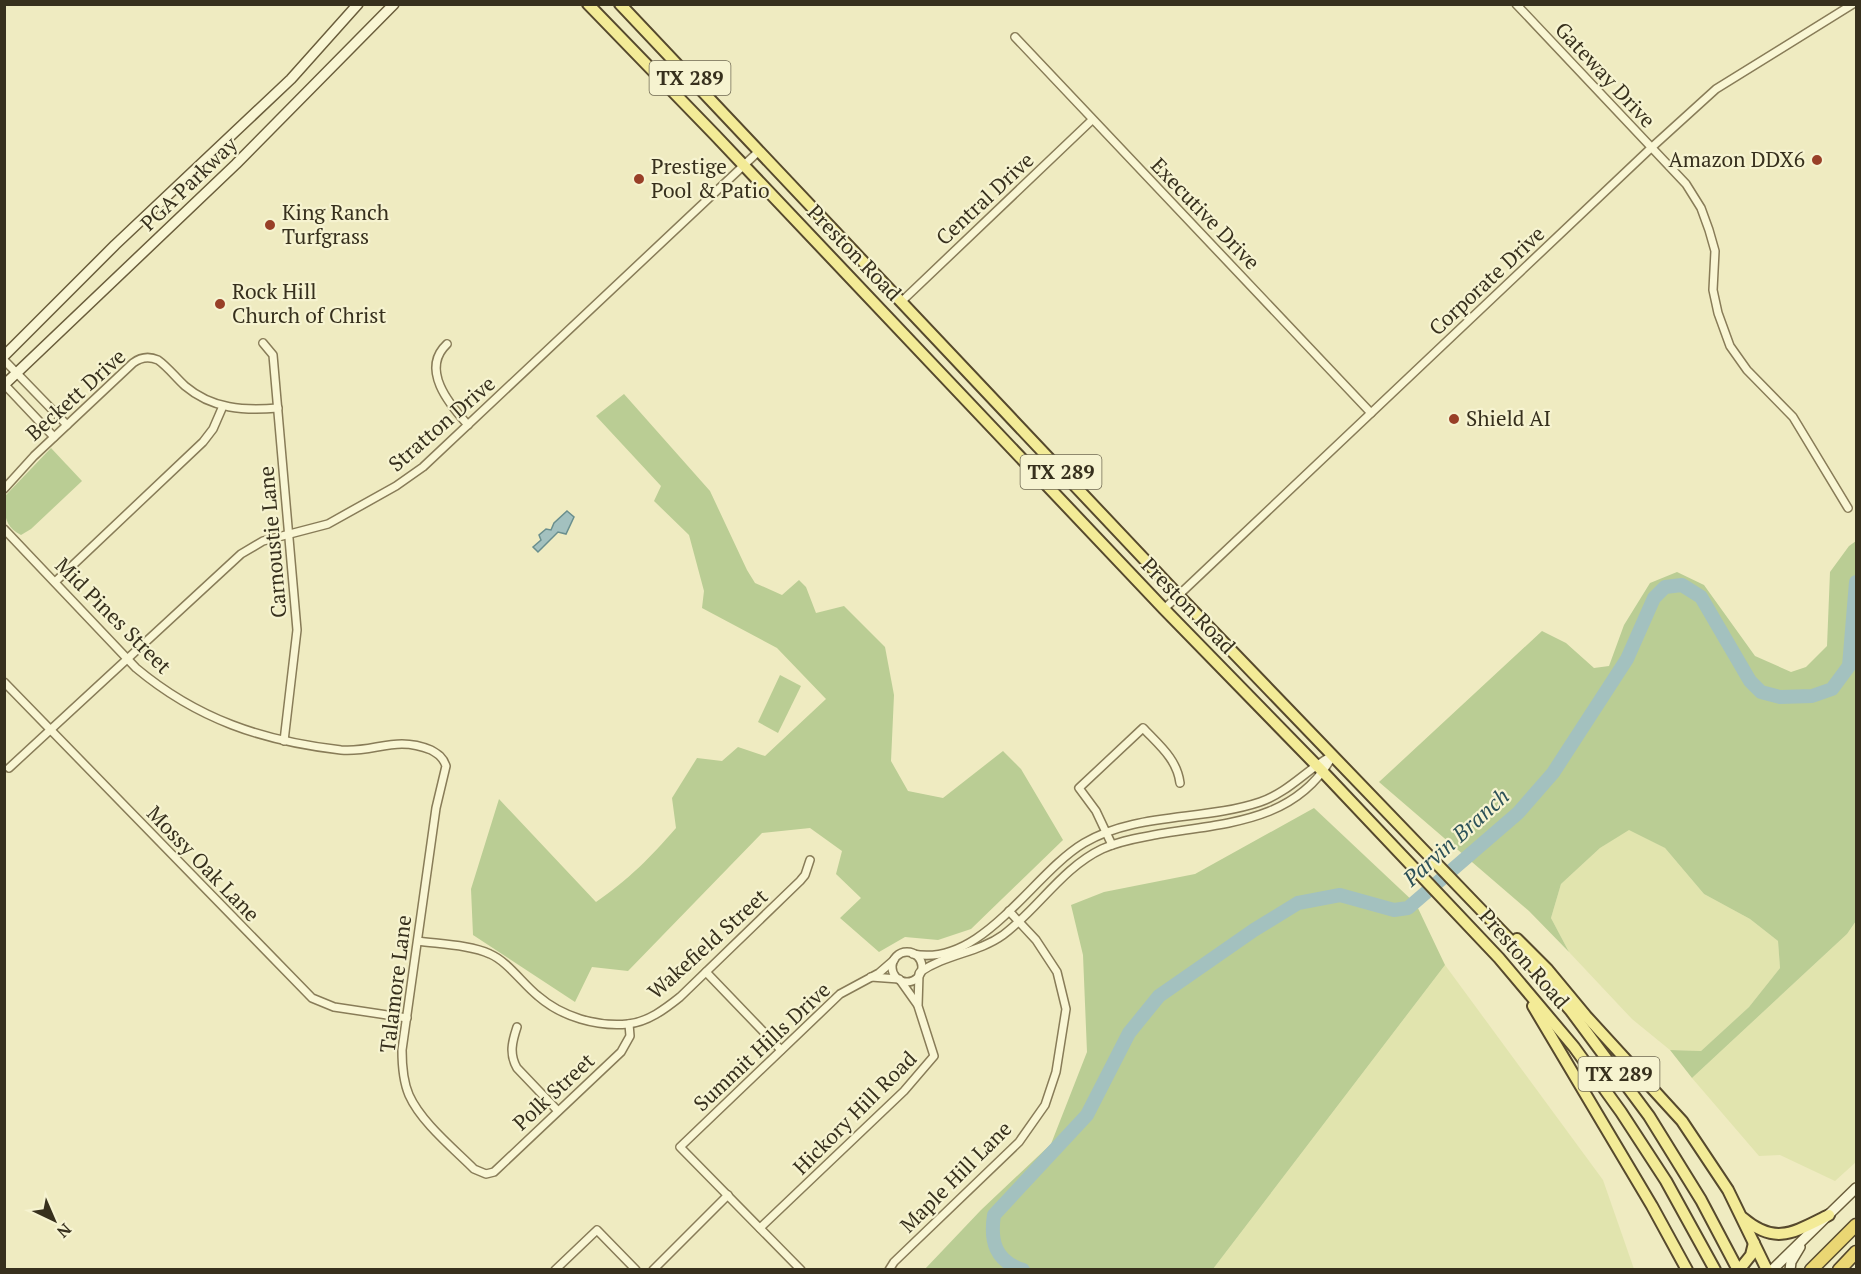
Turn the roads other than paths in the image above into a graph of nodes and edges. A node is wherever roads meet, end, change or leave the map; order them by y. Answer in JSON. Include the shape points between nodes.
{"nodes":[{"id":1,"x":358,"y":4,"type":"edge"},
{"id":2,"x":394,"y":4,"type":"edge"},
{"id":3,"x":588,"y":4,"type":"edge"},
{"id":4,"x":620,"y":4,"type":"edge"},
{"id":5,"x":1516,"y":4,"type":"edge"},
{"id":6,"x":1853,"y":4,"type":"edge"},
{"id":7,"x":1015,"y":37,"type":"dead end"},
{"id":8,"x":1092,"y":120,"type":"junction"},
{"id":9,"x":1651,"y":148,"type":"junction"},
{"id":10,"x":759,"y":151,"type":"junction"},
{"id":11,"x":744,"y":165,"type":"junction"},
{"id":12,"x":901,"y":302,"type":"junction"},
{"id":13,"x":878,"y":307,"type":"junction"},
{"id":14,"x":263,"y":343,"type":"dead end"},
{"id":15,"x":447,"y":344,"type":"dead end"},
{"id":16,"x":4,"y":358,"type":"edge"},
{"id":17,"x":17,"y":373,"type":"junction"},
{"id":18,"x":5,"y":385,"type":"edge"},
{"id":19,"x":997,"y":404,"type":"junction"},
{"id":20,"x":223,"y":406,"type":"junction"},
{"id":21,"x":278,"y":408,"type":"junction"},
{"id":22,"x":1371,"y":413,"type":"junction"},
{"id":23,"x":982,"y":417,"type":"junction"},
{"id":24,"x":67,"y":425,"type":"junction"},
{"id":25,"x":468,"y":425,"type":"junction"},
{"id":26,"x":54,"y":437,"type":"junction"},
{"id":27,"x":4,"y":489,"type":"edge"},
{"id":28,"x":1848,"y":508,"type":"dead end"},
{"id":29,"x":4,"y":529,"type":"edge"},
{"id":30,"x":288,"y":535,"type":"junction"},
{"id":31,"x":55,"y":582,"type":"junction"},
{"id":32,"x":1178,"y":595,"type":"junction"},
{"id":33,"x":1164,"y":609,"type":"junction"},
{"id":34,"x":128,"y":660,"type":"junction"},
{"id":35,"x":4,"y":682,"type":"edge"},
{"id":36,"x":50,"y":730,"type":"junction"},
{"id":37,"x":284,"y":741,"type":"junction"},
{"id":38,"x":1333,"y":755,"type":"junction"},
{"id":39,"x":1315,"y":765,"type":"junction"},
{"id":40,"x":446,"y":766,"type":"joint"},
{"id":41,"x":9,"y":768,"type":"dead end"},
{"id":42,"x":1324,"y":773,"type":"junction"},
{"id":43,"x":1180,"y":783,"type":"dead end"},
{"id":44,"x":1107,"y":832,"type":"junction"},
{"id":45,"x":1112,"y":845,"type":"junction"},
{"id":46,"x":810,"y":860,"type":"dead end"},
{"id":47,"x":1009,"y":911,"type":"junction"},
{"id":48,"x":1488,"y":917,"type":"junction"},
{"id":49,"x":1018,"y":921,"type":"junction"},
{"id":50,"x":1482,"y":939,"type":"junction"},
{"id":51,"x":418,"y":941,"type":"junction"},
{"id":52,"x":914,"y":954,"type":"junction"},
{"id":53,"x":894,"y":960,"type":"junction"},
{"id":54,"x":706,"y":972,"type":"junction"},
{"id":55,"x":920,"y":973,"type":"junction"},
{"id":56,"x":872,"y":977,"type":"junction"},
{"id":57,"x":900,"y":979,"type":"junction"},
{"id":58,"x":918,"y":1006,"type":"junction"},
{"id":59,"x":406,"y":1018,"type":"junction"},
{"id":60,"x":629,"y":1024,"type":"junction"},
{"id":61,"x":517,"y":1027,"type":"dead end"},
{"id":62,"x":781,"y":1050,"type":"junction"},
{"id":63,"x":558,"y":1111,"type":"junction"},
{"id":64,"x":486,"y":1174,"type":"joint"},
{"id":65,"x":1857,"y":1188,"type":"edge"},
{"id":66,"x":728,"y":1195,"type":"junction"},
{"id":67,"x":1829,"y":1215,"type":"junction"},
{"id":68,"x":1741,"y":1216,"type":"junction"},
{"id":69,"x":1857,"y":1225,"type":"edge"},
{"id":70,"x":760,"y":1228,"type":"junction"},
{"id":71,"x":1805,"y":1238,"type":"junction"},
{"id":72,"x":1754,"y":1243,"type":"junction"},
{"id":73,"x":1677,"y":1250,"type":"junction"},
{"id":74,"x":1857,"y":1252,"type":"edge"},
{"id":75,"x":1713,"y":1265,"type":"edge"},
{"id":76,"x":555,"y":1269,"type":"edge"},
{"id":77,"x":636,"y":1269,"type":"edge"},
{"id":78,"x":653,"y":1269,"type":"edge"},
{"id":79,"x":801,"y":1269,"type":"edge"},
{"id":80,"x":888,"y":1269,"type":"edge"},
{"id":81,"x":1687,"y":1269,"type":"edge"},
{"id":82,"x":1695,"y":1269,"type":"edge"},
{"id":83,"x":1738,"y":1269,"type":"edge"},
{"id":84,"x":1767,"y":1269,"type":"edge"},
{"id":85,"x":1772,"y":1269,"type":"edge"},
{"id":86,"x":1790,"y":1269,"type":"edge"},
{"id":87,"x":1811,"y":1269,"type":"edge"},
{"id":88,"x":1839,"y":1269,"type":"edge"}],
"edges":[{"from":1,"to":16,"type":"main road","name":"PGA Parkway","via":[[291,79]]},
{"from":2,"to":17,"type":"main road","name":"PGA Parkway","via":[[236,164]]},
{"from":3,"to":11,"type":"main road","name":"Preston Road","number":"TX 289"},
{"from":4,"to":10,"type":"main road","name":"Preston Road","number":"TX 289"},
{"from":5,"to":9,"type":"street","name":"Gateway Drive"},
{"from":6,"to":9,"type":"street","name":"Corporate Drive","via":[[1716,89]]},
{"from":7,"to":8,"type":"street","name":"Executive Drive"},
{"from":8,"to":12,"type":"street","name":"Central Drive"},
{"from":8,"to":22,"type":"street","name":"Executive Drive"},
{"from":9,"to":22,"type":"street","name":"Corporate Drive"},
{"from":9,"to":28,"type":"street","name":"Gateway Drive","via":[[1686,184],[1701,208],[1715,251],[1713,290],[1730,346],[1747,370],[1793,417]]},
{"from":10,"to":11,"type":"street","name":"Stratton Drive"},
{"from":10,"to":12,"type":"main road","name":"Preston Road","number":"TX 289"},
{"from":11,"to":13,"type":"main road","name":"Preston Road","number":"TX 289"},
{"from":11,"to":25,"type":"street","name":"Stratton Drive"},
{"from":12,"to":13,"type":"main road","via":[[894,308]]},
{"from":12,"to":19,"type":"main road","name":"Preston Road","number":"TX 289"},
{"from":13,"to":23,"type":"main road","name":"Preston Road","number":"TX 289"},
{"from":14,"to":21,"type":"street","name":"Carnoustie Lane","via":[[273,356]]},
{"from":15,"to":25,"type":"street","via":[[435,363],[437,375],[447,399]]},
{"from":16,"to":17,"type":"street"},
{"from":17,"to":18,"type":"main road","name":"PGA Parkway"},
{"from":17,"to":24,"type":"street"},
{"from":18,"to":26,"type":"street"},
{"from":19,"to":23,"type":"main road"},
{"from":19,"to":32,"type":"main road","name":"Preston Road","number":"TX 289"},
{"from":20,"to":21,"type":"street","via":[[250,410]]},
{"from":20,"to":24,"type":"street","name":"Beckett Drive","via":[[198,395],[161,362],[148,357],[133,363]]},
{"from":20,"to":31,"type":"street","via":[[203,442]]},
{"from":21,"to":30,"type":"street","name":"Carnoustie Lane"},
{"from":22,"to":32,"type":"street","name":"Corporate Drive"},
{"from":23,"to":33,"type":"main road","name":"Preston Road","number":"TX 289"},
{"from":24,"to":26,"type":"street","name":"Beckett Drive"},
{"from":25,"to":30,"type":"street","name":"Stratton Drive","via":[[405,480],[328,524]]},
{"from":26,"to":27,"type":"street","name":"Beckett Drive"},
{"from":29,"to":31,"type":"street","name":"Mid Pines Street"},
{"from":30,"to":34,"type":"street","name":"Stratton Drive","via":[[262,541],[241,554]]},
{"from":30,"to":37,"type":"street","name":"Carnoustie Lane","via":[[297,637]]},
{"from":31,"to":34,"type":"street","name":"Mid Pines Street"},
{"from":32,"to":33,"type":"street","name":"Corporate Drive"},
{"from":32,"to":38,"type":"main road","name":"Preston Road","number":"TX 289"},
{"from":33,"to":39,"type":"main road","name":"Preston Road","number":"TX 289"},
{"from":34,"to":36,"type":"street","name":"Stratton Drive"},
{"from":34,"to":37,"type":"street","name":"Mid Pines Street","via":[[156,685],[204,714]]},
{"from":35,"to":36,"type":"street","name":"Mossy Oak Lane"},
{"from":36,"to":41,"type":"street","name":"Stratton Drive"},
{"from":36,"to":59,"type":"street","name":"Mossy Oak Lane","via":[[312,998],[334,1007]]},
{"from":37,"to":40,"type":"street","name":"Mid Pines Street","via":[[342,750],[410,744],[439,755]]},
{"from":38,"to":39,"type":"street"},
{"from":38,"to":42,"type":"street"},
{"from":38,"to":48,"type":"main road","name":"Preston Road","number":"TX 289"},
{"from":39,"to":42,"type":"main road","name":"Preston Road","number":"TX 289"},
{"from":39,"to":44,"type":"street","via":[[1297,782],[1261,801]]},
{"from":40,"to":51,"type":"street","name":"Talamore Lane","via":[[436,808]]},
{"from":42,"to":45,"type":"street","via":[[1288,804],[1261,816]]},
{"from":42,"to":50,"type":"main road","name":"Preston Road","number":"TX 289"},
{"from":43,"to":44,"type":"street","via":[[1179,770],[1172,759],[1143,728],[1079,788]]},
{"from":44,"to":45,"type":"street"},
{"from":44,"to":47,"type":"street","via":[[1062,859]]},
{"from":45,"to":49,"type":"street","via":[[1077,865]]},
{"from":46,"to":54,"type":"street","name":"Wakefield Street","via":[[800,881]]},
{"from":47,"to":49,"type":"street","name":"Maple Hill Lane"},
{"from":47,"to":52,"type":"street","via":[[985,933],[959,948],[931,956]]},
{"from":48,"to":68,"type":"main road","via":[[1541,962],[1670,1106],[1705,1154]]},
{"from":48,"to":83,"type":"main road","name":"Preston Road","number":"TX 289","via":[[1571,1011],[1625,1082],[1679,1164]]},
{"from":49,"to":55,"type":"street","via":[[994,940],[938,961]]},
{"from":49,"to":80,"type":"street","name":"Maple Hill Lane","via":[[1057,972],[1066,1009],[1056,1072],[1045,1105],[1019,1142]]},
{"from":50,"to":73,"type":"main road","via":[[1544,1023]]},
{"from":50,"to":75,"type":"main road","name":"Preston Road","number":"TX 289","via":[[1552,1019],[1621,1112],[1666,1181]]},
{"from":51,"to":59,"type":"street","name":"Talamore Lane"},
{"from":51,"to":60,"type":"street","name":"Wakefield Street","via":[[492,954],[557,1010],[586,1021]]},
{"from":52,"to":53,"type":"street","via":[[903,952]]},
{"from":52,"to":55,"type":"street","via":[[920,961]]},
{"from":53,"to":56,"type":"street","name":"Summit Hills Drive"},
{"from":53,"to":57,"type":"street","via":[[893,971]]},
{"from":54,"to":60,"type":"street","name":"Wakefield Street","via":[[666,1009]]},
{"from":54,"to":62,"type":"street"},
{"from":55,"to":57,"type":"street","via":[[910,981]]},
{"from":55,"to":58,"type":"street","name":"Hickory Hill Road"},
{"from":56,"to":57,"type":"street"},
{"from":56,"to":62,"type":"street","name":"Summit Hills Drive","via":[[840,994]]},
{"from":57,"to":58,"type":"street","name":"Hickory Hill Road"},
{"from":58,"to":70,"type":"street","name":"Hickory Hill Road","via":[[934,1056],[904,1091]]},
{"from":59,"to":64,"type":"street","name":"Talamore Lane","via":[[402,1066],[409,1095],[425,1119],[474,1168]]},
{"from":60,"to":63,"type":"street","name":"Polk Street","via":[[630,1036],[621,1052]]},
{"from":61,"to":63,"type":"street","via":[[512,1042],[513,1061]]},
{"from":62,"to":66,"type":"street","name":"Summit Hills Drive","via":[[680,1147]]},
{"from":63,"to":64,"type":"street","name":"Polk Street","via":[[494,1172]]},
{"from":65,"to":67,"type":"main road"},
{"from":66,"to":70,"type":"street"},
{"from":66,"to":78,"type":"street"},
{"from":67,"to":68,"type":"main road","via":[[1796,1232],[1776,1235],[1758,1229]]},
{"from":67,"to":71,"type":"main road"},
{"from":68,"to":72,"type":"main road"},
{"from":69,"to":87,"type":"highway"},
{"from":70,"to":79,"type":"street"},
{"from":71,"to":85,"type":"main road"},
{"from":71,"to":86,"type":"main road"},
{"from":72,"to":83,"type":"main road","via":[[1751,1255]]},
{"from":72,"to":84,"type":"main road"},
{"from":73,"to":81,"type":"main road"},
{"from":73,"to":82,"type":"main road"},
{"from":74,"to":88,"type":"highway"},
{"from":76,"to":77,"type":"street","via":[[597,1230]]}]}
